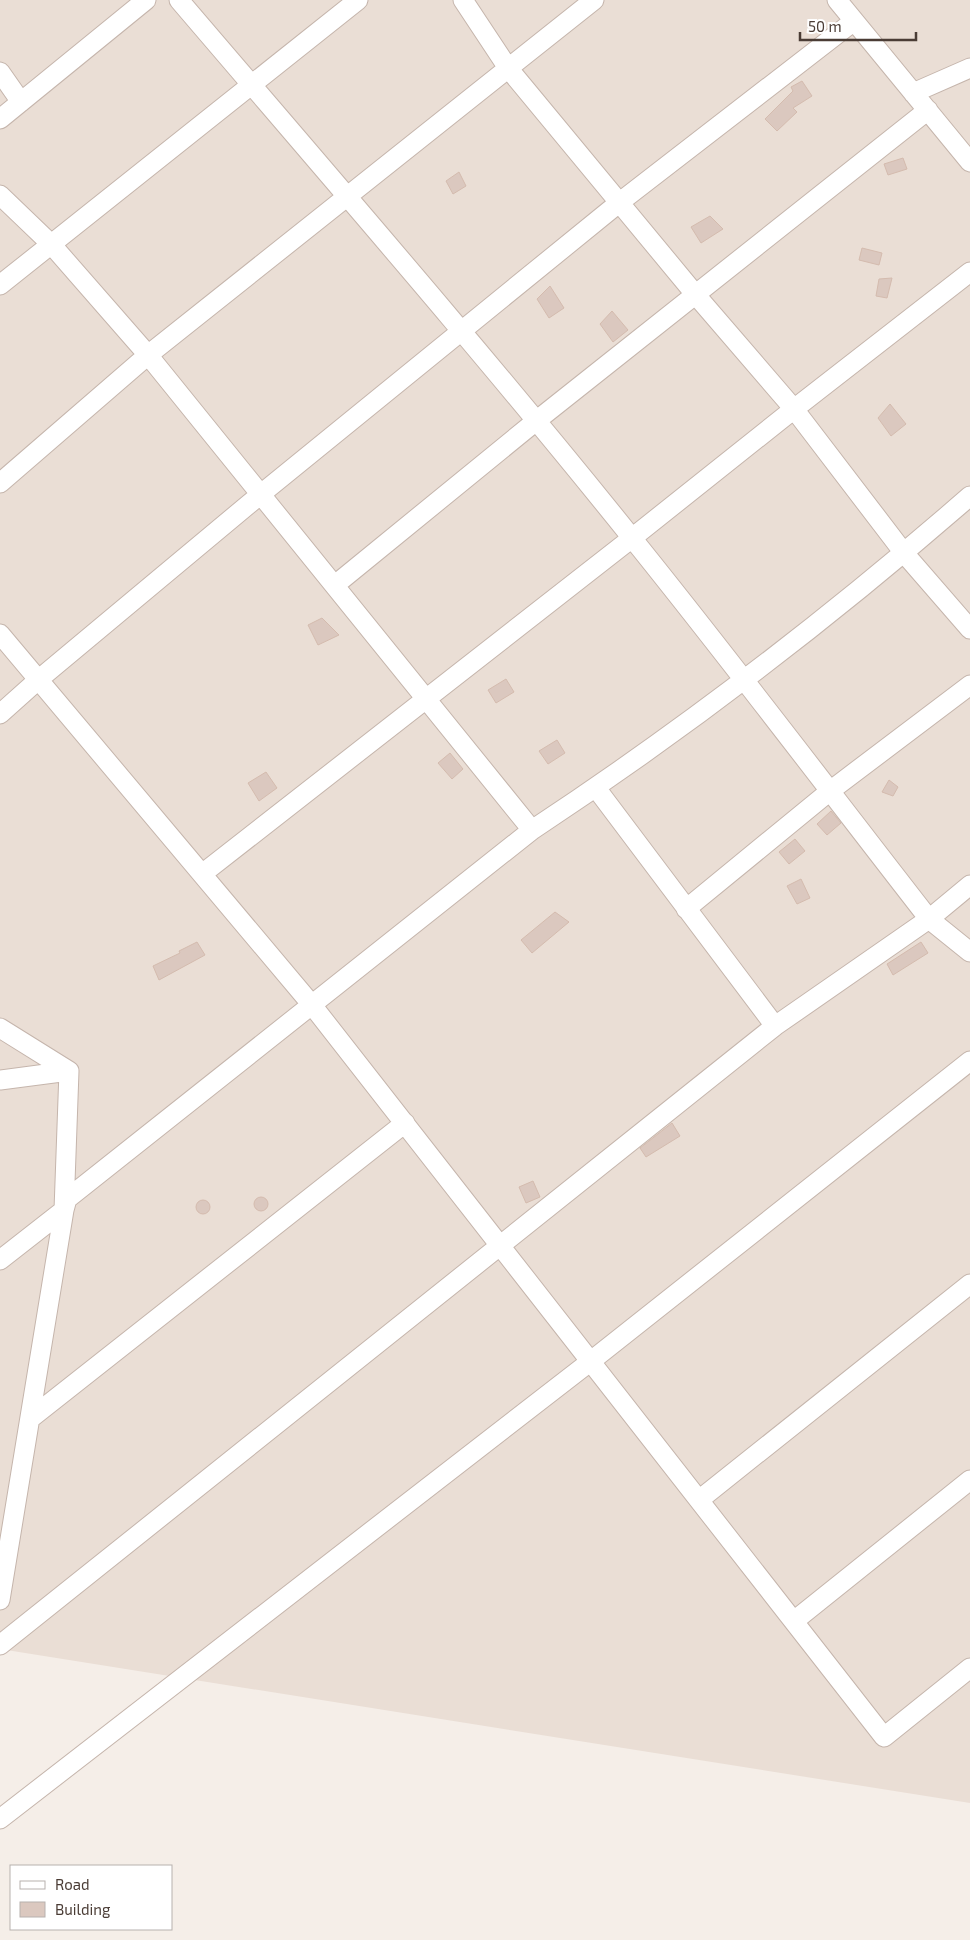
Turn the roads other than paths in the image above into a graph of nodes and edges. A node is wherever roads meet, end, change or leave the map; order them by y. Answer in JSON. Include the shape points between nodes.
{"nodes":[{"id":1,"x":146,"y":0,"type":"edge"},
{"id":2,"x":179,"y":0,"type":"edge"},
{"id":3,"x":358,"y":0,"type":"edge"},
{"id":4,"x":463,"y":0,"type":"edge"},
{"id":5,"x":594,"y":0,"type":"edge"},
{"id":6,"x":845,"y":2,"type":"edge"},
{"id":7,"x":854,"y":21,"type":"junction"},
{"id":8,"x":508,"y":68,"type":"junction"},
{"id":9,"x":970,"y":68,"type":"edge"},
{"id":10,"x":0,"y":72,"type":"edge"},
{"id":11,"x":252,"y":86,"type":"junction"},
{"id":12,"x":913,"y":93,"type":"junction"},
{"id":13,"x":21,"y":102,"type":"junction"},
{"id":14,"x":928,"y":110,"type":"junction"},
{"id":15,"x":0,"y":119,"type":"edge"},
{"id":16,"x":970,"y":162,"type":"edge"},
{"id":17,"x":0,"y":195,"type":"edge"},
{"id":18,"x":346,"y":198,"type":"junction"},
{"id":19,"x":620,"y":202,"type":"junction"},
{"id":20,"x":51,"y":244,"type":"junction"},
{"id":21,"x":970,"y":272,"type":"edge"},
{"id":22,"x":0,"y":285,"type":"edge"},
{"id":23,"x":694,"y":294,"type":"junction"},
{"id":24,"x":462,"y":331,"type":"junction"},
{"id":25,"x":148,"y":355,"type":"junction"},
{"id":26,"x":794,"y":409,"type":"junction"},
{"id":27,"x":536,"y":421,"type":"junction"},
{"id":28,"x":0,"y":483,"type":"edge"},
{"id":29,"x":261,"y":494,"type":"junction"},
{"id":30,"x":970,"y":496,"type":"edge"},
{"id":31,"x":632,"y":538,"type":"junction"},
{"id":32,"x":904,"y":553,"type":"junction"},
{"id":33,"x":335,"y":585,"type":"junction"},
{"id":34,"x":970,"y":629,"type":"edge"},
{"id":35,"x":0,"y":634,"type":"edge"},
{"id":36,"x":38,"y":680,"type":"junction"},
{"id":37,"x":744,"y":680,"type":"junction"},
{"id":38,"x":970,"y":685,"type":"edge"},
{"id":39,"x":425,"y":700,"type":"junction"},
{"id":40,"x":0,"y":714,"type":"edge"},
{"id":41,"x":596,"y":788,"type":"junction"},
{"id":42,"x":830,"y":792,"type":"junction"},
{"id":43,"x":532,"y":830,"type":"junction"},
{"id":44,"x":202,"y":874,"type":"junction"},
{"id":45,"x":970,"y":885,"type":"edge"},
{"id":46,"x":686,"y":909,"type":"junction"},
{"id":47,"x":929,"y":919,"type":"junction"},
{"id":48,"x":970,"y":952,"type":"edge"},
{"id":49,"x":312,"y":1005,"type":"junction"},
{"id":50,"x":775,"y":1026,"type":"junction"},
{"id":51,"x":0,"y":1028,"type":"edge"},
{"id":52,"x":970,"y":1061,"type":"edge"},
{"id":53,"x":69,"y":1071,"type":"junction"},
{"id":54,"x":0,"y":1080,"type":"edge"},
{"id":55,"x":405,"y":1123,"type":"junction"},
{"id":56,"x":64,"y":1210,"type":"junction"},
{"id":57,"x":501,"y":1245,"type":"junction"},
{"id":58,"x":0,"y":1260,"type":"edge"},
{"id":59,"x":970,"y":1284,"type":"edge"},
{"id":60,"x":592,"y":1362,"type":"junction"},
{"id":61,"x":31,"y":1418,"type":"junction"},
{"id":62,"x":970,"y":1480,"type":"edge"},
{"id":63,"x":699,"y":1500,"type":"junction"},
{"id":64,"x":0,"y":1600,"type":"edge"},
{"id":65,"x":794,"y":1622,"type":"junction"},
{"id":66,"x":0,"y":1645,"type":"edge"},
{"id":67,"x":970,"y":1668,"type":"edge"},
{"id":68,"x":0,"y":1819,"type":"edge"}],
"edges":[{"from":1,"to":13,"type":"street"},
{"from":2,"to":11,"type":"street"},
{"from":3,"to":11,"type":"street"},
{"from":4,"to":8,"type":"street"},
{"from":5,"to":8,"type":"street"},
{"from":6,"to":7,"type":"street"},
{"from":7,"to":12,"type":"street"},
{"from":7,"to":19,"type":"street"},
{"from":8,"to":18,"type":"street"},
{"from":8,"to":19,"type":"street"},
{"from":9,"to":12,"type":"street"},
{"from":10,"to":13,"type":"street"},
{"from":11,"to":18,"type":"street"},
{"from":11,"to":20,"type":"street"},
{"from":12,"to":14,"type":"street"},
{"from":13,"to":15,"type":"street"},
{"from":14,"to":16,"type":"street"},
{"from":14,"to":23,"type":"street"},
{"from":17,"to":20,"type":"street"},
{"from":18,"to":24,"type":"street"},
{"from":18,"to":25,"type":"street"},
{"from":19,"to":23,"type":"street"},
{"from":19,"to":24,"type":"street"},
{"from":20,"to":22,"type":"street"},
{"from":20,"to":25,"type":"street"},
{"from":21,"to":26,"type":"street"},
{"from":23,"to":26,"type":"street"},
{"from":23,"to":27,"type":"street"},
{"from":24,"to":27,"type":"street"},
{"from":24,"to":29,"type":"street"},
{"from":25,"to":28,"type":"street"},
{"from":25,"to":29,"type":"street"},
{"from":26,"to":31,"type":"street"},
{"from":26,"to":32,"type":"street"},
{"from":27,"to":31,"type":"street"},
{"from":27,"to":33,"type":"street"},
{"from":29,"to":33,"type":"street"},
{"from":29,"to":36,"type":"street"},
{"from":30,"to":32,"type":"street"},
{"from":31,"to":37,"type":"street"},
{"from":31,"to":39,"type":"street"},
{"from":32,"to":34,"type":"street"},
{"from":32,"to":37,"type":"street"},
{"from":33,"to":39,"type":"street"},
{"from":35,"to":36,"type":"street"},
{"from":36,"to":40,"type":"street"},
{"from":36,"to":44,"type":"street"},
{"from":37,"to":41,"type":"street"},
{"from":37,"to":42,"type":"street"},
{"from":38,"to":42,"type":"street"},
{"from":39,"to":43,"type":"street"},
{"from":39,"to":44,"type":"street"},
{"from":41,"to":43,"type":"street"},
{"from":41,"to":46,"type":"street"},
{"from":42,"to":46,"type":"street"},
{"from":42,"to":47,"type":"street"},
{"from":43,"to":49,"type":"street"},
{"from":44,"to":49,"type":"street"},
{"from":45,"to":47,"type":"street"},
{"from":46,"to":50,"type":"street"},
{"from":47,"to":48,"type":"street"},
{"from":47,"to":50,"type":"street"},
{"from":49,"to":55,"type":"street"},
{"from":49,"to":56,"type":"street","via":[[68,1199]]},
{"from":50,"to":57,"type":"street"},
{"from":51,"to":53,"type":"street"},
{"from":52,"to":60,"type":"street"},
{"from":53,"to":54,"type":"street"},
{"from":53,"to":56,"type":"street"},
{"from":55,"to":57,"type":"street"},
{"from":55,"to":61,"type":"street"},
{"from":56,"to":58,"type":"street"},
{"from":56,"to":61,"type":"street"},
{"from":57,"to":60,"type":"street"},
{"from":57,"to":66,"type":"street"},
{"from":59,"to":63,"type":"street"},
{"from":60,"to":63,"type":"street"},
{"from":60,"to":68,"type":"street"},
{"from":61,"to":64,"type":"street"},
{"from":62,"to":65,"type":"street"},
{"from":63,"to":65,"type":"street"},
{"from":65,"to":67,"type":"street","via":[[884,1737]]}]}
